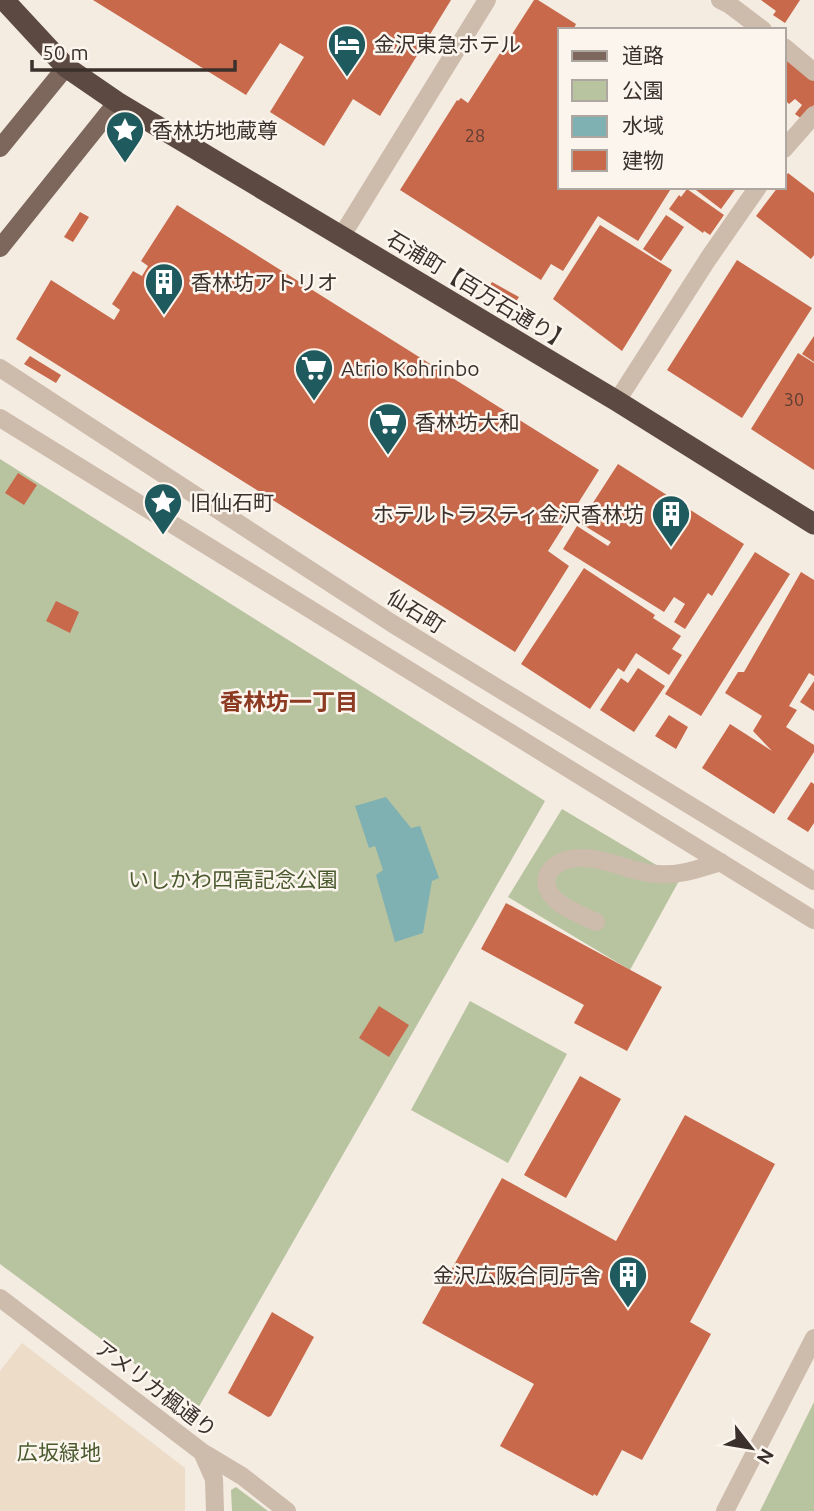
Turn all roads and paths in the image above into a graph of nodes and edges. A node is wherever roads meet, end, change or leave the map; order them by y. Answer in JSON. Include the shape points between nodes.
{"nodes":[{"id":1,"x":4,"y":0,"type":"edge"},
{"id":2,"x":487,"y":0,"type":"edge"},
{"id":3,"x":720,"y":0,"type":"edge"},
{"id":4,"x":760,"y":28,"type":"edge"},
{"id":5,"x":786,"y":49,"type":"edge"},
{"id":6,"x":66,"y":67,"type":"junction"},
{"id":7,"x":814,"y":72,"type":"edge"},
{"id":8,"x":117,"y":102,"type":"junction"},
{"id":9,"x":814,"y":115,"type":"edge"},
{"id":10,"x":786,"y":147,"type":"edge"},
{"id":11,"x":0,"y":148,"type":"edge"},
{"id":12,"x":757,"y":189,"type":"edge"},
{"id":13,"x":341,"y":237,"type":"junction"},
{"id":14,"x":2,"y":242,"type":"edge"},
{"id":15,"x":0,"y":368,"type":"edge"},
{"id":16,"x":617,"y":401,"type":"junction"},
{"id":17,"x":0,"y":418,"type":"edge"},
{"id":18,"x":814,"y":524,"type":"edge"},
{"id":19,"x":393,"y":624,"type":"junction"},
{"id":20,"x":377,"y":652,"type":"junction"},
{"id":21,"x":678,"y":798,"type":"junction"},
{"id":22,"x":662,"y":825,"type":"junction"},
{"id":23,"x":721,"y":862,"type":"junction"},
{"id":24,"x":814,"y":881,"type":"edge"},
{"id":25,"x":814,"y":920,"type":"edge"},
{"id":26,"x":596,"y":922,"type":"dead end"},
{"id":27,"x":0,"y":1298,"type":"edge"},
{"id":28,"x":814,"y":1338,"type":"edge"},
{"id":29,"x":202,"y":1452,"type":"junction"},
{"id":30,"x":215,"y":1511,"type":"edge"},
{"id":31,"x":287,"y":1511,"type":"edge"},
{"id":32,"x":725,"y":1511,"type":"edge"}],
"edges":[{"from":1,"to":6,"type":"highway","name":"石浦町【百万石通り】"},
{"from":2,"to":13,"type":"street"},
{"from":3,"to":4,"type":"street"},
{"from":5,"to":7,"type":"street"},
{"from":6,"to":8,"type":"highway","name":"石浦町【百万石通り】"},
{"from":6,"to":11,"type":"main road"},
{"from":8,"to":13,"type":"highway","name":"石浦町【百万石通り】"},
{"from":8,"to":14,"type":"main road"},
{"from":9,"to":10,"type":"street"},
{"from":12,"to":16,"type":"street"},
{"from":13,"to":16,"type":"highway","name":"石浦町【百万石通り】"},
{"from":15,"to":19,"type":"street","name":"仙石町"},
{"from":16,"to":18,"type":"highway","name":"石浦町【百万石通り】"},
{"from":17,"to":20,"type":"street"},
{"from":19,"to":20,"type":"street"},
{"from":19,"to":21,"type":"street","name":"仙石町"},
{"from":20,"to":22,"type":"street"},
{"from":21,"to":22,"type":"street"},
{"from":21,"to":24,"type":"street","name":"仙石町"},
{"from":22,"to":23,"type":"street"},
{"from":23,"to":25,"type":"street"},
{"from":23,"to":26,"type":"street","via":[[689,872],[658,874],[607,860],[578,858],[553,866],[547,873],[549,892],[567,908]]},
{"from":27,"to":29,"type":"street","name":"アメリカ楓通り"},
{"from":28,"to":32,"type":"street"},
{"from":29,"to":30,"type":"street","via":[[215,1479]]},
{"from":29,"to":31,"type":"street","name":"アメリカ楓通り"}]}
